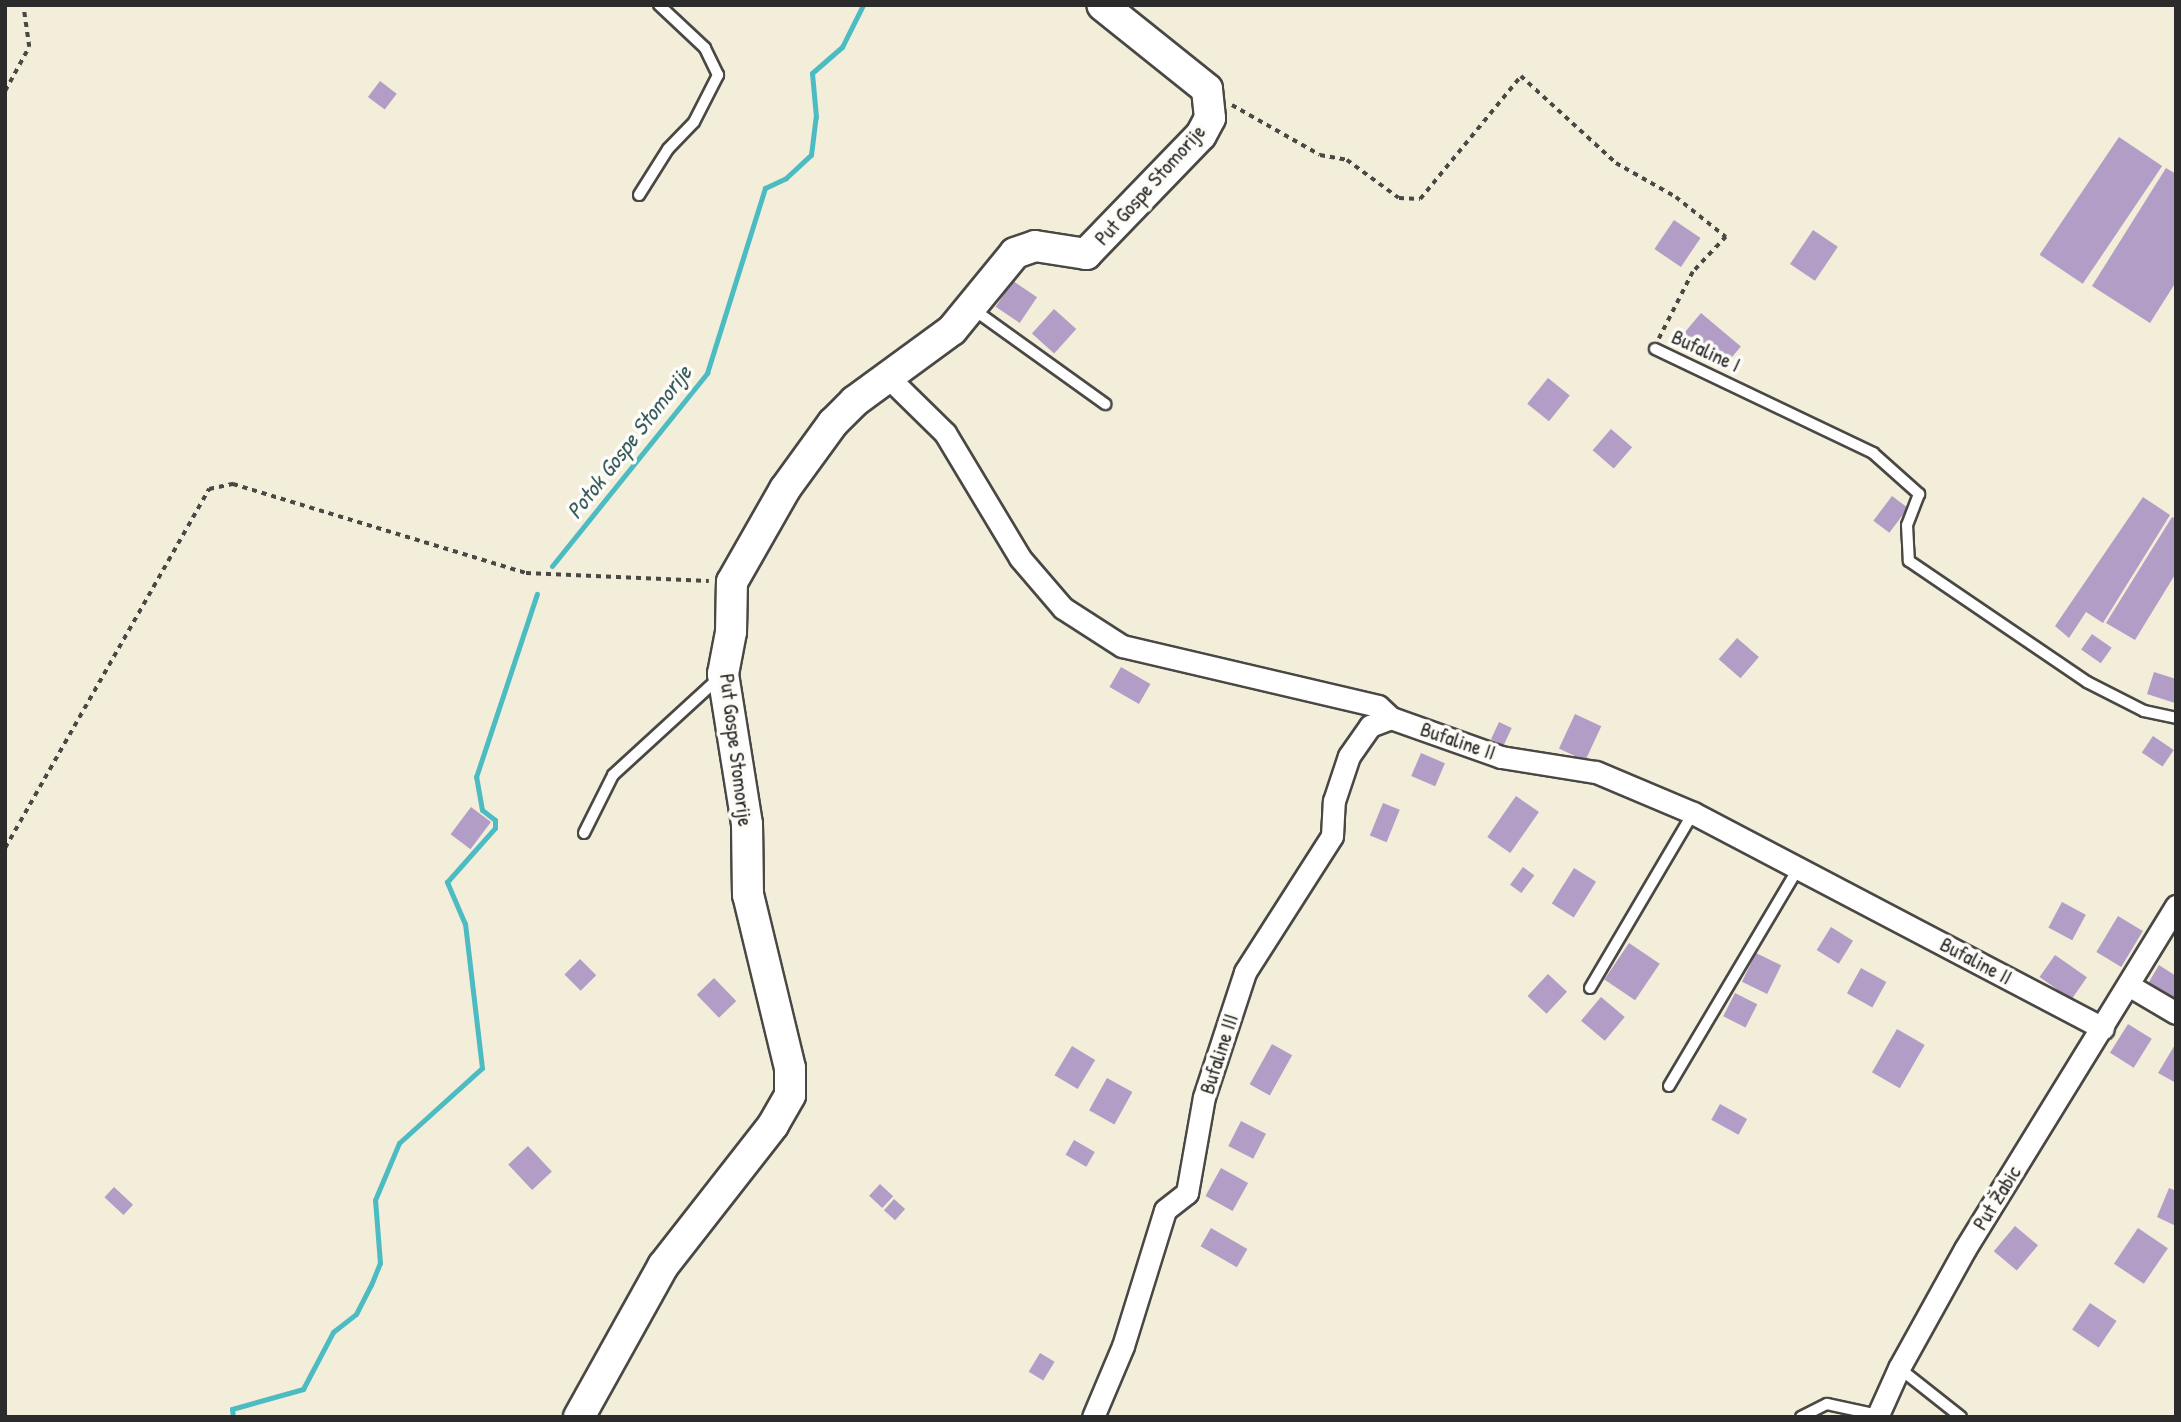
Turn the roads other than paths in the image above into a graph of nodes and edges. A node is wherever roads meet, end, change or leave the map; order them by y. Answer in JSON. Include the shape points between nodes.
{"nodes":[{"id":1,"x":659,"y":5,"type":"edge"},
{"id":2,"x":1102,"y":5,"type":"edge"},
{"id":3,"x":639,"y":195,"type":"dead end"},
{"id":4,"x":970,"y":307,"type":"junction"},
{"id":5,"x":1655,"y":349,"type":"road end"},
{"id":6,"x":890,"y":379,"type":"junction"},
{"id":7,"x":1105,"y":404,"type":"dead end"},
{"id":8,"x":723,"y":674,"type":"junction"},
{"id":9,"x":1391,"y":718,"type":"junction"},
{"id":10,"x":2176,"y":718,"type":"edge"},
{"id":11,"x":1693,"y":813,"type":"junction"},
{"id":12,"x":584,"y":833,"type":"dead end"},
{"id":13,"x":1798,"y":869,"type":"junction"},
{"id":14,"x":2173,"y":918,"type":"edge"},
{"id":15,"x":2130,"y":986,"type":"junction"},
{"id":16,"x":1590,"y":988,"type":"dead end"},
{"id":17,"x":2176,"y":1013,"type":"edge"},
{"id":18,"x":2103,"y":1028,"type":"junction"},
{"id":19,"x":1669,"y":1086,"type":"dead end"},
{"id":20,"x":1899,"y":1368,"type":"junction"},
{"id":21,"x":1878,"y":1416,"type":"edge"},
{"id":22,"x":579,"y":1417,"type":"edge"},
{"id":23,"x":1093,"y":1417,"type":"edge"},
{"id":24,"x":1801,"y":1417,"type":"edge"},
{"id":25,"x":1961,"y":1417,"type":"edge"}],
"edges":[{"from":1,"to":3,"type":"lane","via":[[705,48],[718,75],[694,122],[668,149]]},
{"from":2,"to":4,"type":"street","name":"Put Gospe Stomorije","via":[[1198,77],[1207,89],[1210,118],[1201,135],[1086,254],[1035,246],[1015,253]]},
{"from":4,"to":6,"type":"street","name":"Put Gospe Stomorije","via":[[952,330]]},
{"from":4,"to":7,"type":"lane"},
{"from":5,"to":10,"type":"lane","name":"Bufaline I","via":[[1872,453],[1919,494],[1907,525],[1909,561],[2087,682],[2144,711]]},
{"from":6,"to":8,"type":"street","name":"Put Gospe Stomorije","via":[[855,401],[833,423],[785,489],[732,582],[731,632]]},
{"from":6,"to":9,"type":"street","name":"Bufaline II","via":[[945,433],[1020,558],[1063,608],[1122,646],[1378,706]]},
{"from":8,"to":12,"type":"lane","via":[[614,775]]},
{"from":8,"to":22,"type":"street","name":"Put Gospe Stomorije","via":[[747,824],[748,895],[790,1068],[790,1094],[773,1125],[663,1266]]},
{"from":9,"to":11,"type":"street","name":"Bufaline II","via":[[1501,757],[1596,772]]},
{"from":9,"to":23,"type":"street","name":"Bufaline III","via":[[1370,726],[1349,756],[1334,801],[1332,836],[1245,972],[1204,1097],[1187,1193],[1165,1210],[1123,1346]]},
{"from":11,"to":13,"type":"street","name":"Bufaline II"},
{"from":11,"to":16,"type":"lane"},
{"from":13,"to":18,"type":"street","name":"Bufaline II"},
{"from":13,"to":19,"type":"lane"},
{"from":14,"to":15,"type":"street","name":"Put Žabic"},
{"from":15,"to":17,"type":"street"},
{"from":15,"to":18,"type":"street","name":"Put Žabic"},
{"from":18,"to":20,"type":"street","name":"Put Žabic","via":[[1965,1249]]},
{"from":20,"to":21,"type":"street","name":"Put Žabic"},
{"from":20,"to":25,"type":"lane"},
{"from":21,"to":24,"type":"lane","via":[[1827,1404]]}]}
